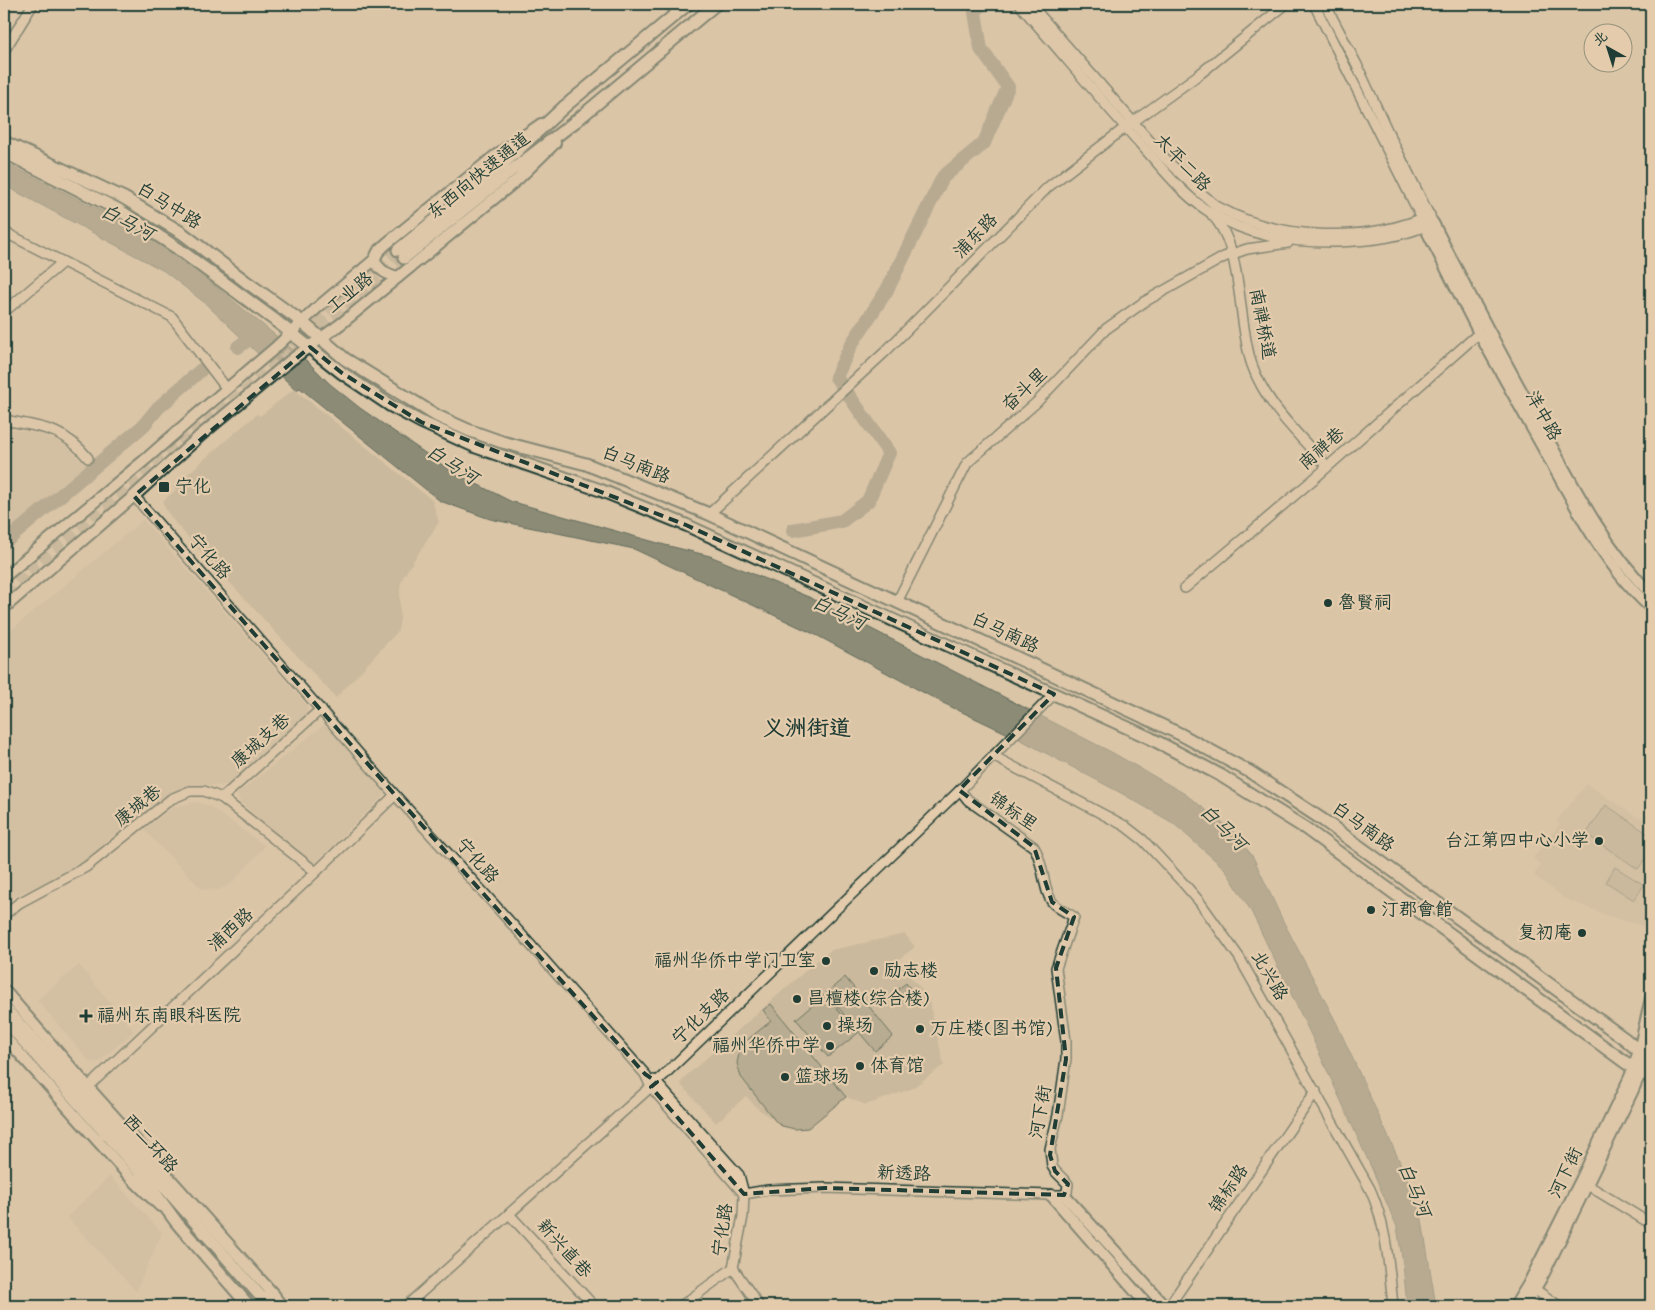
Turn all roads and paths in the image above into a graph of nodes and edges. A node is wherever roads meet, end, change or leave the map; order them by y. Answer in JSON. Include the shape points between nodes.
{"nodes":[{"id":1,"x":33,"y":4,"type":"edge"},
{"id":2,"x":688,"y":4,"type":"edge"},
{"id":3,"x":716,"y":4,"type":"edge"},
{"id":4,"x":1020,"y":4,"type":"edge"},
{"id":5,"x":1030,"y":4,"type":"edge"},
{"id":6,"x":1286,"y":4,"type":"edge"},
{"id":7,"x":1314,"y":4,"type":"edge"},
{"id":8,"x":1325,"y":4,"type":"edge"},
{"id":9,"x":4,"y":50,"type":"edge"},
{"id":10,"x":564,"y":107,"type":"junction"},
{"id":11,"x":576,"y":121,"type":"junction"},
{"id":12,"x":1129,"y":124,"type":"junction"},
{"id":13,"x":4,"y":142,"type":"edge"},
{"id":14,"x":4,"y":152,"type":"edge"},
{"id":15,"x":1207,"y":210,"type":"junction"},
{"id":16,"x":1428,"y":221,"type":"junction"},
{"id":17,"x":4,"y":232,"type":"edge"},
{"id":18,"x":1298,"y":242,"type":"junction"},
{"id":19,"x":1232,"y":254,"type":"junction"},
{"id":20,"x":374,"y":260,"type":"junction"},
{"id":21,"x":63,"y":262,"type":"junction"},
{"id":22,"x":398,"y":278,"type":"junction"},
{"id":23,"x":4,"y":312,"type":"edge"},
{"id":24,"x":302,"y":322,"type":"junction"},
{"id":25,"x":1479,"y":332,"type":"junction"},
{"id":26,"x":287,"y":336,"type":"junction"},
{"id":27,"x":322,"y":338,"type":"junction"},
{"id":28,"x":310,"y":346,"type":"junction"},
{"id":29,"x":227,"y":390,"type":"junction"},
{"id":30,"x":4,"y":420,"type":"edge"},
{"id":31,"x":88,"y":458,"type":"dead end"},
{"id":32,"x":1328,"y":466,"type":"junction"},
{"id":33,"x":134,"y":496,"type":"junction"},
{"id":34,"x":709,"y":514,"type":"junction"},
{"id":35,"x":4,"y":578,"type":"edge"},
{"id":36,"x":1185,"y":588,"type":"dead end"},
{"id":37,"x":1651,"y":594,"type":"edge"},
{"id":38,"x":897,"y":602,"type":"junction"},
{"id":39,"x":4,"y":608,"type":"edge"},
{"id":40,"x":1651,"y":608,"type":"edge"},
{"id":41,"x":1054,"y":694,"type":"junction"},
{"id":42,"x":321,"y":709,"type":"junction"},
{"id":43,"x":993,"y":756,"type":"junction"},
{"id":44,"x":960,"y":790,"type":"junction"},
{"id":45,"x":395,"y":795,"type":"junction"},
{"id":46,"x":222,"y":798,"type":"junction"},
{"id":47,"x":316,"y":872,"type":"junction"},
{"id":48,"x":4,"y":915,"type":"edge"},
{"id":49,"x":1056,"y":968,"type":"joint"},
{"id":50,"x":4,"y":990,"type":"edge"},
{"id":51,"x":1651,"y":998,"type":"edge"},
{"id":52,"x":4,"y":1007,"type":"edge"},
{"id":53,"x":4,"y":1020,"type":"edge"},
{"id":54,"x":4,"y":1036,"type":"edge"},
{"id":55,"x":1651,"y":1043,"type":"edge"},
{"id":56,"x":1646,"y":1055,"type":"edge"},
{"id":57,"x":1642,"y":1073,"type":"edge"},
{"id":58,"x":654,"y":1084,"type":"junction"},
{"id":59,"x":88,"y":1087,"type":"junction"},
{"id":60,"x":1316,"y":1091,"type":"junction"},
{"id":61,"x":1584,"y":1182,"type":"junction"},
{"id":62,"x":744,"y":1194,"type":"junction"},
{"id":63,"x":1051,"y":1195,"type":"junction"},
{"id":64,"x":1064,"y":1195,"type":"junction"},
{"id":65,"x":509,"y":1214,"type":"junction"},
{"id":66,"x":177,"y":1222,"type":"junction"},
{"id":67,"x":1651,"y":1224,"type":"edge"},
{"id":68,"x":734,"y":1268,"type":"junction"},
{"id":69,"x":1532,"y":1287,"type":"junction"},
{"id":70,"x":270,"y":1292,"type":"joint"},
{"id":71,"x":250,"y":1306,"type":"edge"},
{"id":72,"x":269,"y":1306,"type":"edge"},
{"id":73,"x":283,"y":1306,"type":"edge"},
{"id":74,"x":406,"y":1306,"type":"edge"},
{"id":75,"x":594,"y":1306,"type":"edge"},
{"id":76,"x":680,"y":1306,"type":"edge"},
{"id":77,"x":759,"y":1306,"type":"edge"},
{"id":78,"x":1148,"y":1306,"type":"edge"},
{"id":79,"x":1165,"y":1306,"type":"edge"},
{"id":80,"x":1169,"y":1306,"type":"edge"},
{"id":81,"x":1393,"y":1306,"type":"edge"},
{"id":82,"x":1515,"y":1306,"type":"edge"},
{"id":83,"x":1526,"y":1306,"type":"edge"},
{"id":84,"x":1559,"y":1306,"type":"edge"}],
"edges":[{"from":1,"to":9,"type":"street"},
{"from":2,"to":10,"type":"main road","name":"工业路"},
{"from":3,"to":11,"type":"main road","name":"工业路"},
{"from":4,"to":12,"type":"street","name":"太平二路"},
{"from":5,"to":12,"type":"street","name":"太平二路"},
{"from":6,"to":12,"type":"street","name":"浦东路","via":[[1201,73]]},
{"from":7,"to":16,"type":"street"},
{"from":8,"to":16,"type":"street","via":[[1356,63]]},
{"from":10,"to":11,"type":"main road","name":"东西向快速通道","via":[[401,254]]},
{"from":10,"to":20,"type":"main road","name":"工业路","via":[[467,178],[386,244]]},
{"from":11,"to":22,"type":"main road","name":"工业路","via":[[518,179]]},
{"from":12,"to":15,"type":"street","name":"太平二路","via":[[1181,189]]},
{"from":12,"to":16,"type":"street","name":"太平二路","via":[[1219,208],[1252,221],[1293,232],[1334,234],[1380,231]]},
{"from":12,"to":34,"type":"street","name":"浦东路","via":[[1038,196],[894,344]]},
{"from":13,"to":24,"type":"main road","name":"白马中路","via":[[124,198],[182,233]]},
{"from":14,"to":26,"type":"main road","via":[[119,210],[177,248]]},
{"from":15,"to":18,"type":"street","name":"太平二路","via":[[1247,230]]},
{"from":15,"to":19,"type":"street","name":"南禅桥道","via":[[1222,228]]},
{"from":16,"to":18,"type":"street","name":"太平二路","via":[[1402,235],[1378,240]]},
{"from":16,"to":25,"type":"main road","name":"洋中路"},
{"from":16,"to":37,"type":"main road","name":"洋中路","via":[[1594,522],[1616,554]]},
{"from":17,"to":21,"type":"street"},
{"from":18,"to":19,"type":"street","name":"奋斗里"},
{"from":19,"to":32,"type":"street","name":"南禅桥道","via":[[1246,346],[1257,378],[1280,413]]},
{"from":19,"to":38,"type":"street","name":"奋斗里","via":[[1170,286],[1113,323],[1037,402],[970,460]]},
{"from":20,"to":22,"type":"main road","via":[[378,268]]},
{"from":20,"to":24,"type":"main road","name":"工业路"},
{"from":21,"to":23,"type":"street"},
{"from":21,"to":29,"type":"street","via":[[172,317]]},
{"from":22,"to":27,"type":"main road","name":"工业路"},
{"from":24,"to":26,"type":"main road","name":"工业路"},
{"from":24,"to":27,"type":"main road","name":"白马南路"},
{"from":25,"to":32,"type":"street","name":"南禅巷"},
{"from":25,"to":40,"type":"main road","name":"洋中路","via":[[1594,539],[1625,581]]},
{"from":26,"to":28,"type":"main road"},
{"from":26,"to":29,"type":"main road","name":"工业路"},
{"from":27,"to":28,"type":"main road","name":"工业路"},
{"from":27,"to":34,"type":"main road","name":"白马南路","via":[[361,370],[437,416],[502,442],[586,464]]},
{"from":28,"to":33,"type":"main road","name":"工业路","via":[[201,435]]},
{"from":28,"to":41,"type":"main road","via":[[348,378],[421,422],[471,445],[677,521]]},
{"from":29,"to":35,"type":"main road","name":"工业路"},
{"from":30,"to":31,"type":"street","via":[[53,431],[74,444]]},
{"from":32,"to":36,"type":"street","name":"南禅巷"},
{"from":33,"to":39,"type":"main road","name":"工业路"},
{"from":33,"to":42,"type":"street","name":"宁化路"},
{"from":34,"to":38,"type":"main road","name":"白马南路"},
{"from":38,"to":56,"type":"main road","name":"白马南路","via":[[1172,730],[1250,772],[1323,820]]},
{"from":41,"to":43,"type":"street","name":"宁化支路"},
{"from":41,"to":57,"type":"main road","via":[[1184,755],[1277,810]]},
{"from":42,"to":45,"type":"street","name":"宁化路"},
{"from":42,"to":46,"type":"street","name":"康城支巷"},
{"from":43,"to":44,"type":"street","name":"宁化支路"},
{"from":43,"to":60,"type":"street","name":"北兴路","via":[[1115,820],[1136,834],[1162,860],[1199,900],[1239,956]]},
{"from":44,"to":49,"type":"street","name":"锦标里","via":[[968,800],[1034,847],[1052,902],[1074,917]]},
{"from":44,"to":58,"type":"street","name":"宁化支路"},
{"from":45,"to":47,"type":"street","name":"浦西路"},
{"from":45,"to":58,"type":"street","name":"宁化路"},
{"from":46,"to":47,"type":"street","name":"康城巷"},
{"from":46,"to":48,"type":"street","name":"康城巷","via":[[204,791],[190,791],[178,796],[86,867],[19,903]]},
{"from":47,"to":59,"type":"street","name":"浦西路"},
{"from":49,"to":64,"type":"street","name":"河下街","via":[[1066,1059],[1050,1155],[1055,1171],[1068,1184]]},
{"from":50,"to":59,"type":"main road"},
{"from":51,"to":56,"type":"main road"},
{"from":52,"to":72,"type":"main road","name":"西二环路"},
{"from":53,"to":66,"type":"main road","name":"西二环路","via":[[138,1170]]},
{"from":54,"to":66,"type":"main road","via":[[130,1177]]},
{"from":55,"to":56,"type":"main road"},
{"from":56,"to":57,"type":"main road","name":"河下街"},
{"from":57,"to":61,"type":"main road","name":"河下街","via":[[1625,1090]]},
{"from":58,"to":62,"type":"street","name":"宁化路"},
{"from":58,"to":65,"type":"street","name":"宁化支路"},
{"from":59,"to":70,"type":"main road"},
{"from":60,"to":80,"type":"street","name":"锦标路"},
{"from":60,"to":81,"type":"street","name":"北兴路","via":[[1377,1206],[1384,1230]]},
{"from":61,"to":67,"type":"street"},
{"from":61,"to":69,"type":"main road","name":"河下街"},
{"from":62,"to":63,"type":"street","name":"新透路","via":[[831,1188]]},
{"from":62,"to":68,"type":"street","name":"宁化路"},
{"from":63,"to":64,"type":"street","name":"新透路"},
{"from":63,"to":78,"type":"main road"},
{"from":64,"to":79,"type":"main road","name":"河下街"},
{"from":65,"to":74,"type":"street","name":"宁化支路"},
{"from":65,"to":75,"type":"street","name":"新兴直巷"},
{"from":66,"to":71,"type":"main road","name":"西二环路"},
{"from":68,"to":76,"type":"street"},
{"from":68,"to":77,"type":"street"},
{"from":69,"to":82,"type":"main road","name":"河下街"},
{"from":69,"to":83,"type":"main road","name":"河下街"},
{"from":69,"to":84,"type":"street"},
{"from":70,"to":73,"type":"main road"}]}
